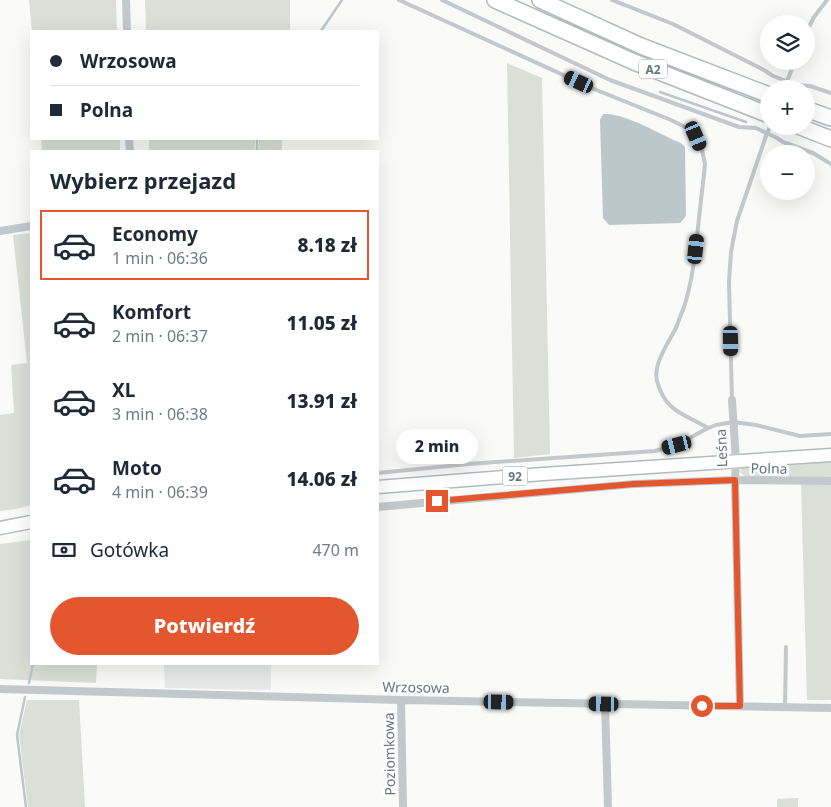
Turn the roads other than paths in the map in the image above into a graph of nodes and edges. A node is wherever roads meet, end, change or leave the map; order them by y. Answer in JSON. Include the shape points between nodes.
{"nodes":[{"id":1,"x":126,"y":0,"type":"edge"},
{"id":2,"x":399,"y":0,"type":"edge"},
{"id":3,"x":442,"y":0,"type":"edge"},
{"id":4,"x":495,"y":0,"type":"edge"},
{"id":5,"x":540,"y":0,"type":"edge"},
{"id":6,"x":612,"y":0,"type":"edge"},
{"id":7,"x":827,"y":0,"type":"edge"},
{"id":8,"x":815,"y":16,"type":"edge"},
{"id":9,"x":127,"y":30,"type":"edge"},
{"id":10,"x":760,"y":91,"type":"edge"},
{"id":11,"x":831,"y":93,"type":"edge"},
{"id":12,"x":760,"y":111,"type":"edge"},
{"id":13,"x":815,"y":112,"type":"edge"},
{"id":14,"x":831,"y":118,"type":"edge"},
{"id":15,"x":815,"y":132,"type":"edge"},
{"id":16,"x":766,"y":135,"type":"edge"},
{"id":17,"x":831,"y":138,"type":"edge"},
{"id":18,"x":831,"y":164,"type":"edge"},
{"id":19,"x":30,"y":226,"type":"edge"},
{"id":20,"x":0,"y":231,"type":"edge"},
{"id":21,"x":732,"y":400,"type":"joint"},
{"id":22,"x":733,"y":422,"type":"junction"},
{"id":23,"x":708,"y":428,"type":"junction"},
{"id":24,"x":831,"y":434,"type":"edge"},
{"id":25,"x":831,"y":455,"type":"edge"},
{"id":26,"x":736,"y":461,"type":"junction"},
{"id":27,"x":379,"y":473,"type":"edge"},
{"id":28,"x":735,"y":480,"type":"junction"},
{"id":29,"x":831,"y":482,"type":"edge"},
{"id":30,"x":379,"y":488,"type":"edge"},
{"id":31,"x":379,"y":506,"type":"edge"},
{"id":32,"x":30,"y":521,"type":"edge"},
{"id":33,"x":30,"y":521,"type":"edge"},
{"id":34,"x":0,"y":523,"type":"edge"},
{"id":35,"x":0,"y":528,"type":"edge"},
{"id":36,"x":786,"y":647,"type":"dead end"},
{"id":37,"x":0,"y":689,"type":"edge"},
{"id":38,"x":400,"y":700,"type":"junction"},
{"id":39,"x":604,"y":704,"type":"junction"},
{"id":40,"x":740,"y":706,"type":"junction"},
{"id":41,"x":785,"y":708,"type":"junction"},
{"id":42,"x":831,"y":708,"type":"edge"},
{"id":43,"x":403,"y":807,"type":"edge"},
{"id":44,"x":608,"y":807,"type":"edge"}],
"edges":[{"from":1,"to":9,"type":"street"},
{"from":2,"to":23,"type":"lane","via":[[594,89],[671,120],[696,136],[705,164],[694,266],[687,298],[660,358],[656,379],[668,404]]},
{"from":3,"to":18,"type":"lane","via":[[610,80],[738,127],[756,128],[814,153]]},
{"from":4,"to":12,"type":"highway","number":"A2","via":[[634,62]]},
{"from":5,"to":10,"type":"highway","number":"A2","via":[[641,46]]},
{"from":6,"to":11,"type":"lane","via":[[681,28],[773,76]]},
{"from":7,"to":8,"type":"lane"},
{"from":13,"to":14,"type":"highway"},
{"from":15,"to":17,"type":"highway"},
{"from":16,"to":21,"type":"lane","bridge":true,"via":[[737,221],[731,252]]},
{"from":19,"to":20,"type":"street"},
{"from":21,"to":22,"type":"street","name":"Leśna"},
{"from":22,"to":23,"type":"lane"},
{"from":22,"to":24,"type":"lane","via":[[800,436]]},
{"from":22,"to":26,"type":"street","name":"Leśna"},
{"from":23,"to":27,"type":"lane","via":[[677,445],[655,451]]},
{"from":25,"to":26,"type":"main road","number":"92"},
{"from":26,"to":28,"type":"street","name":"Leśna"},
{"from":26,"to":30,"type":"main road","number":"92"},
{"from":28,"to":29,"type":"street","name":"Polna"},
{"from":28,"to":31,"type":"street","name":"Polna","via":[[634,484]]},
{"from":28,"to":40,"type":"street","name":"Leśna"},
{"from":32,"to":34,"type":"main road"},
{"from":33,"to":35,"type":"main road"},
{"from":36,"to":41,"type":"lane"},
{"from":37,"to":38,"type":"street","name":"Wrzosowa"},
{"from":38,"to":39,"type":"street","name":"Wrzosowa"},
{"from":38,"to":43,"type":"street","name":"Poziomkowa"},
{"from":39,"to":40,"type":"street","name":"Wrzosowa"},
{"from":39,"to":44,"type":"street"},
{"from":40,"to":41,"type":"street","name":"Wrzosowa"},
{"from":41,"to":42,"type":"street","name":"Wrzosowa"}]}
